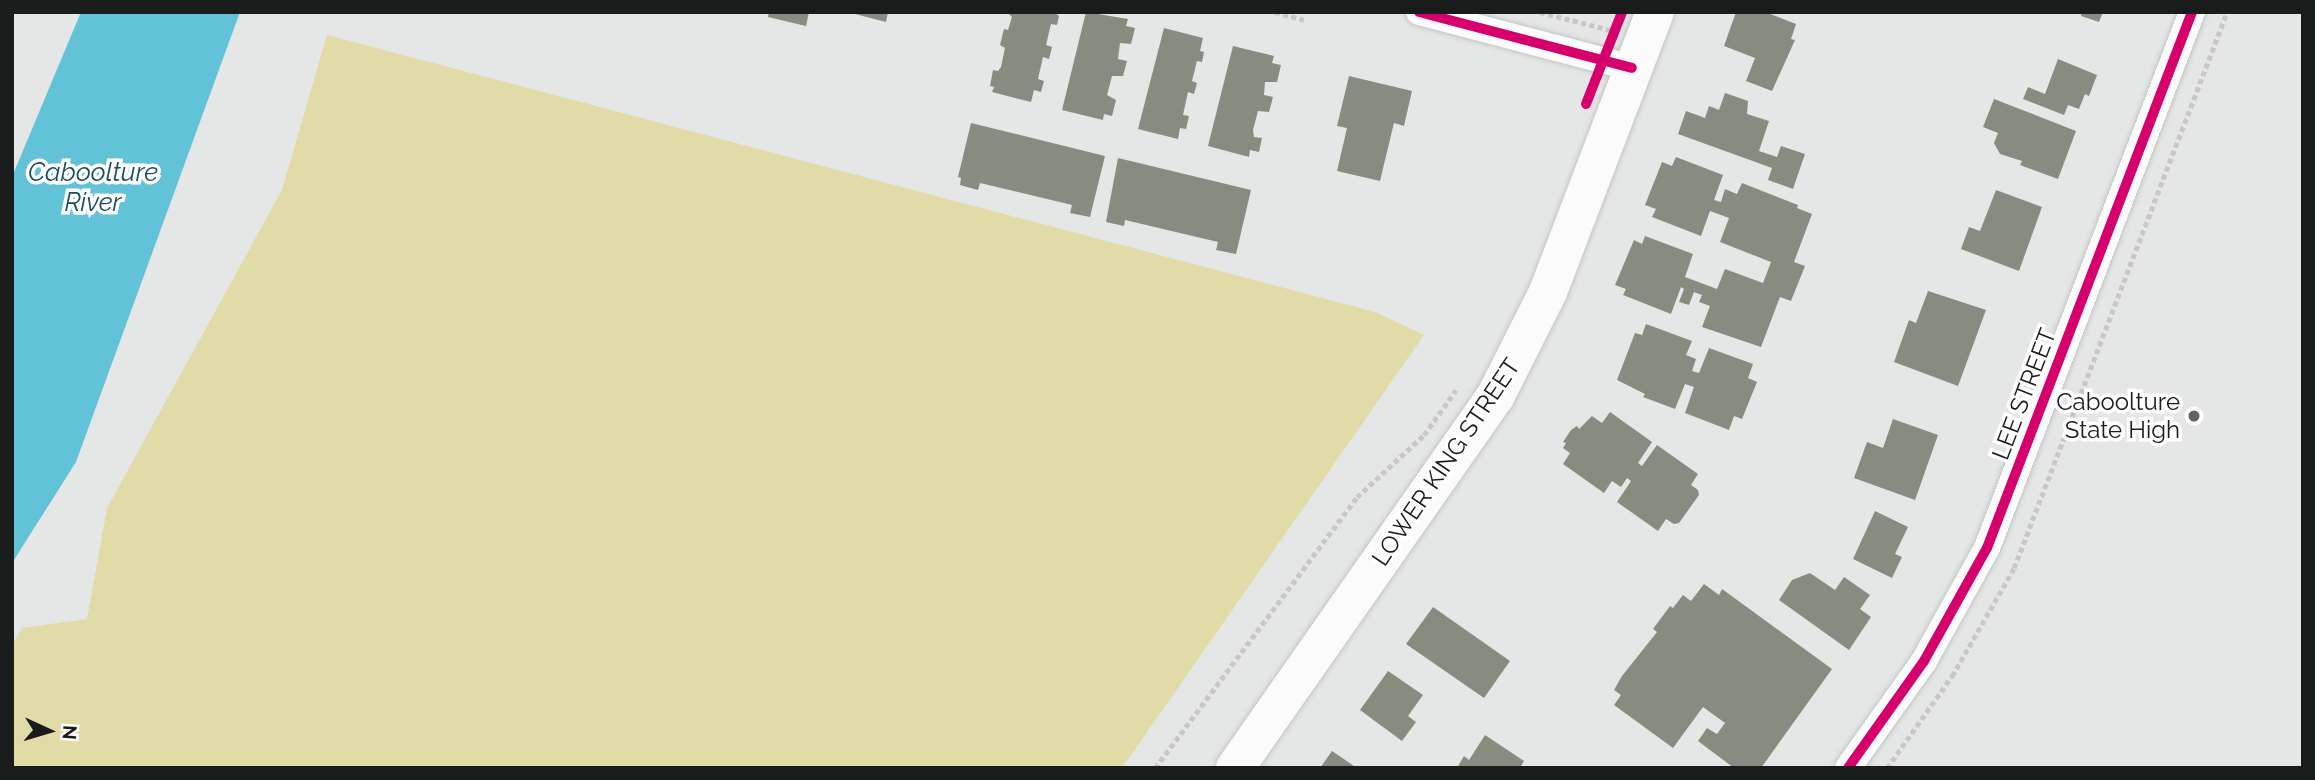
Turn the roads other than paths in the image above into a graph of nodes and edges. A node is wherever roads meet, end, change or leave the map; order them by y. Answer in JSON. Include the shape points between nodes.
{"nodes":[{"id":1,"x":1419,"y":12,"type":"edge"},
{"id":2,"x":1655,"y":12,"type":"edge"},
{"id":3,"x":2192,"y":12,"type":"edge"},
{"id":4,"x":1632,"y":68,"type":"junction"},
{"id":5,"x":1235,"y":768,"type":"edge"},
{"id":6,"x":1848,"y":768,"type":"edge"}],
"edges":[{"from":1,"to":4,"type":"street"},
{"from":2,"to":4,"type":"main road","name":"LOWER KING STREET"},
{"from":3,"to":6,"type":"street","name":"LEE STREET","via":[[1987,548],[1924,661]]},
{"from":4,"to":5,"type":"main road","name":"LOWER KING STREET","via":[[1548,292],[1495,397]]}]}
